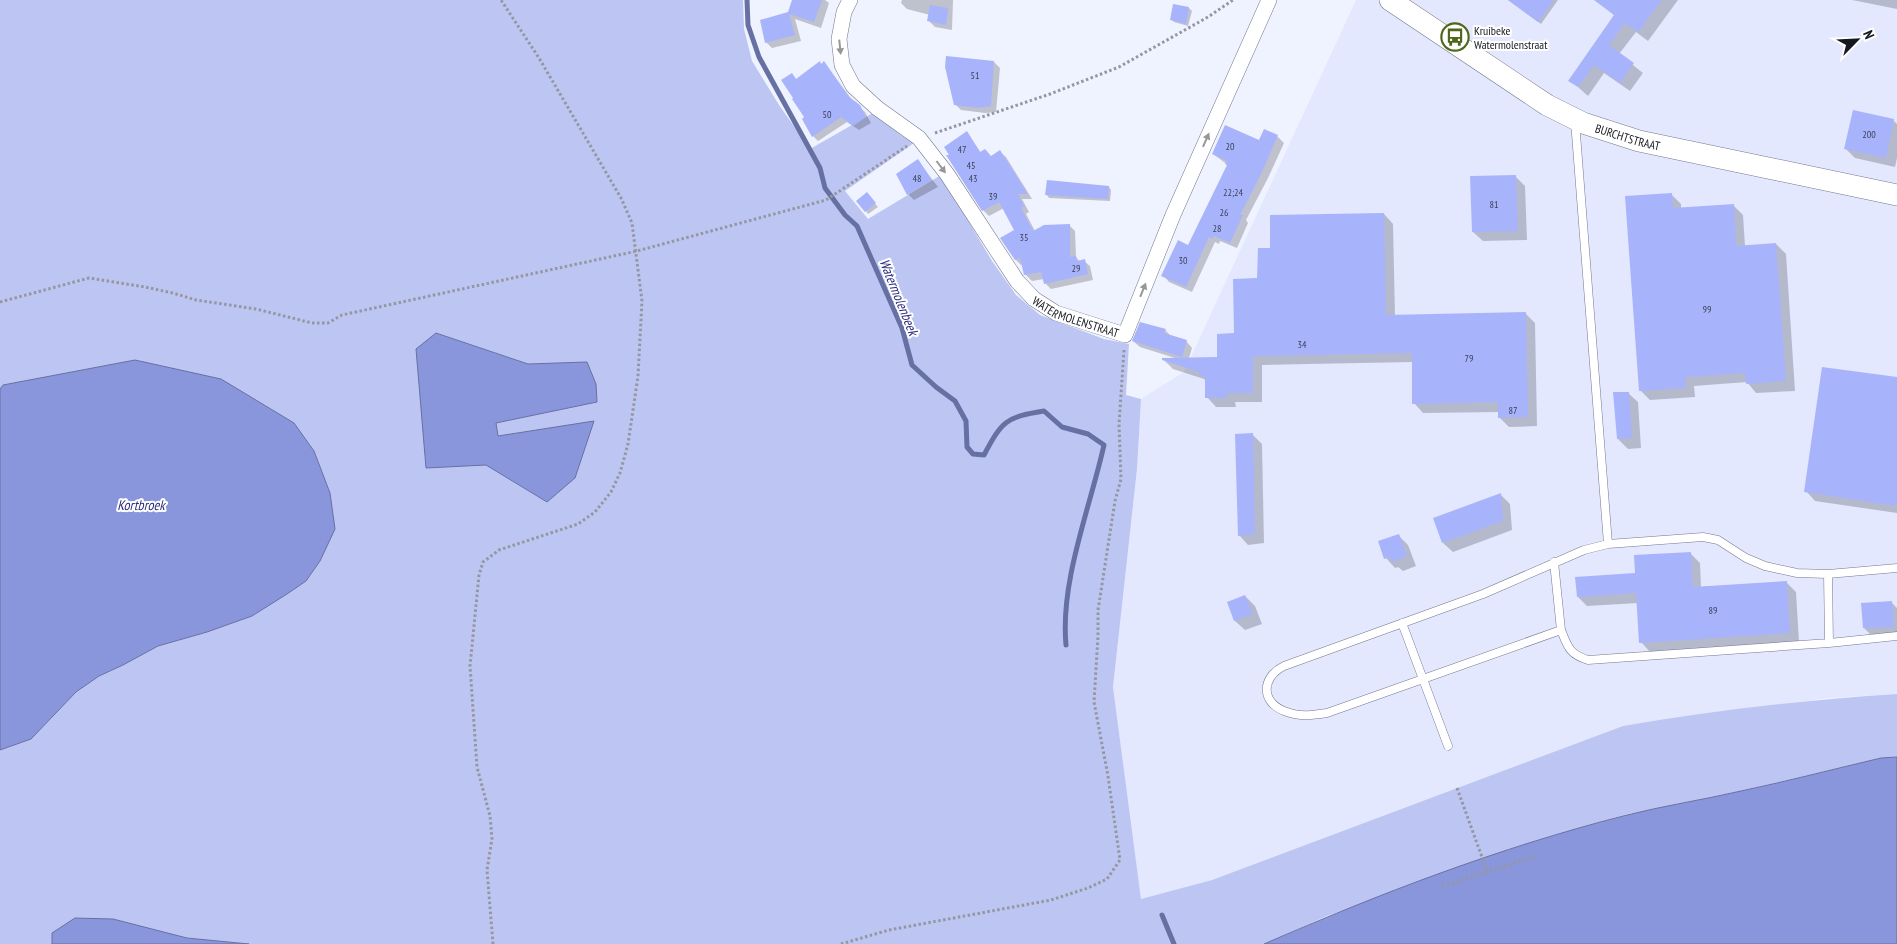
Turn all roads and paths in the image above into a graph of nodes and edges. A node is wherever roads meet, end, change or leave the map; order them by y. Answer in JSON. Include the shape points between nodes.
{"nodes":[{"id":1,"x":501,"y":0,"type":"edge"},
{"id":2,"x":850,"y":0,"type":"edge"},
{"id":3,"x":1233,"y":0,"type":"edge"},
{"id":4,"x":1269,"y":0,"type":"edge"},
{"id":5,"x":1390,"y":0,"type":"edge"},
{"id":6,"x":1575,"y":119,"type":"junction"},
{"id":7,"x":919,"y":138,"type":"junction"},
{"id":8,"x":1897,"y":195,"type":"edge"},
{"id":9,"x":637,"y":251,"type":"junction"},
{"id":10,"x":0,"y":302,"type":"edge"},
{"id":11,"x":1125,"y":335,"type":"junction"},
{"id":12,"x":1608,"y":544,"type":"junction"},
{"id":13,"x":1554,"y":562,"type":"junction"},
{"id":14,"x":1897,"y":568,"type":"edge"},
{"id":15,"x":1828,"y":574,"type":"junction"},
{"id":16,"x":1402,"y":623,"type":"junction"},
{"id":17,"x":1561,"y":630,"type":"junction"},
{"id":18,"x":1897,"y":636,"type":"edge"},
{"id":19,"x":1829,"y":643,"type":"junction"},
{"id":20,"x":1422,"y":679,"type":"junction"},
{"id":21,"x":1448,"y":746,"type":"dead end"},
{"id":22,"x":1457,"y":788,"type":"dead end"},
{"id":23,"x":1536,"y":856,"type":"dead end"},
{"id":24,"x":1487,"y":871,"type":"junction"},
{"id":25,"x":1442,"y":886,"type":"dead end"},
{"id":26,"x":493,"y":944,"type":"edge"},
{"id":27,"x":841,"y":944,"type":"edge"}],
"edges":[{"from":1,"to":9,"type":"path","via":[[621,198],[632,223]]},
{"from":2,"to":7,"type":"street","name":"WATERMOLENSTRAAT","one_way":true,"via":[[844,12],[839,39],[842,65],[853,86]]},
{"from":3,"to":7,"type":"path","via":[[1119,67]]},
{"from":11,"to":4,"type":"street","name":"WATERMOLENSTRAAT","one_way":true,"via":[[1173,215]]},
{"from":5,"to":6,"type":"main road","name":"BURCHTSTRAAT","via":[[1547,105]]},
{"from":6,"to":8,"type":"main road","name":"BURCHTSTRAAT","via":[[1639,141]]},
{"from":6,"to":12,"type":"lane"},
{"from":7,"to":9,"type":"path","via":[[826,200]]},
{"from":7,"to":11,"type":"street","name":"WATERMOLENSTRAAT","one_way":true,"via":[[947,174],[1017,281],[1034,299],[1056,313]]},
{"from":9,"to":10,"type":"path","via":[[342,315],[328,323],[312,323],[196,300],[145,286],[89,278]]},
{"from":9,"to":26,"type":"path","via":[[642,311],[636,395],[628,444],[611,492],[595,512],[578,524],[499,550],[483,562],[479,575],[470,666],[477,766],[490,816],[492,839],[487,870]]},
{"from":11,"to":27,"type":"path","via":[[1119,424],[1121,478],[1098,610],[1094,702],[1120,860],[1107,880],[1051,900],[888,930]]},
{"from":12,"to":13,"type":"lane"},
{"from":12,"to":15,"type":"lane","via":[[1703,537],[1718,540],[1765,566],[1797,573]]},
{"from":13,"to":16,"type":"lane","via":[[1483,594]]},
{"from":13,"to":17,"type":"lane"},
{"from":14,"to":15,"type":"lane"},
{"from":15,"to":19,"type":"lane"},
{"from":16,"to":20,"type":"lane"},
{"from":16,"to":20,"type":"lane","via":[[1274,671],[1266,690],[1269,699],[1287,712],[1314,715]]},
{"from":17,"to":19,"type":"lane","via":[[1576,657],[1588,660]]},
{"from":17,"to":20,"type":"lane"},
{"from":18,"to":19,"type":"lane"},
{"from":20,"to":21,"type":"lane"},
{"from":22,"to":24,"type":"path"},
{"from":23,"to":24,"type":"path"},
{"from":24,"to":25,"type":"path"}]}
